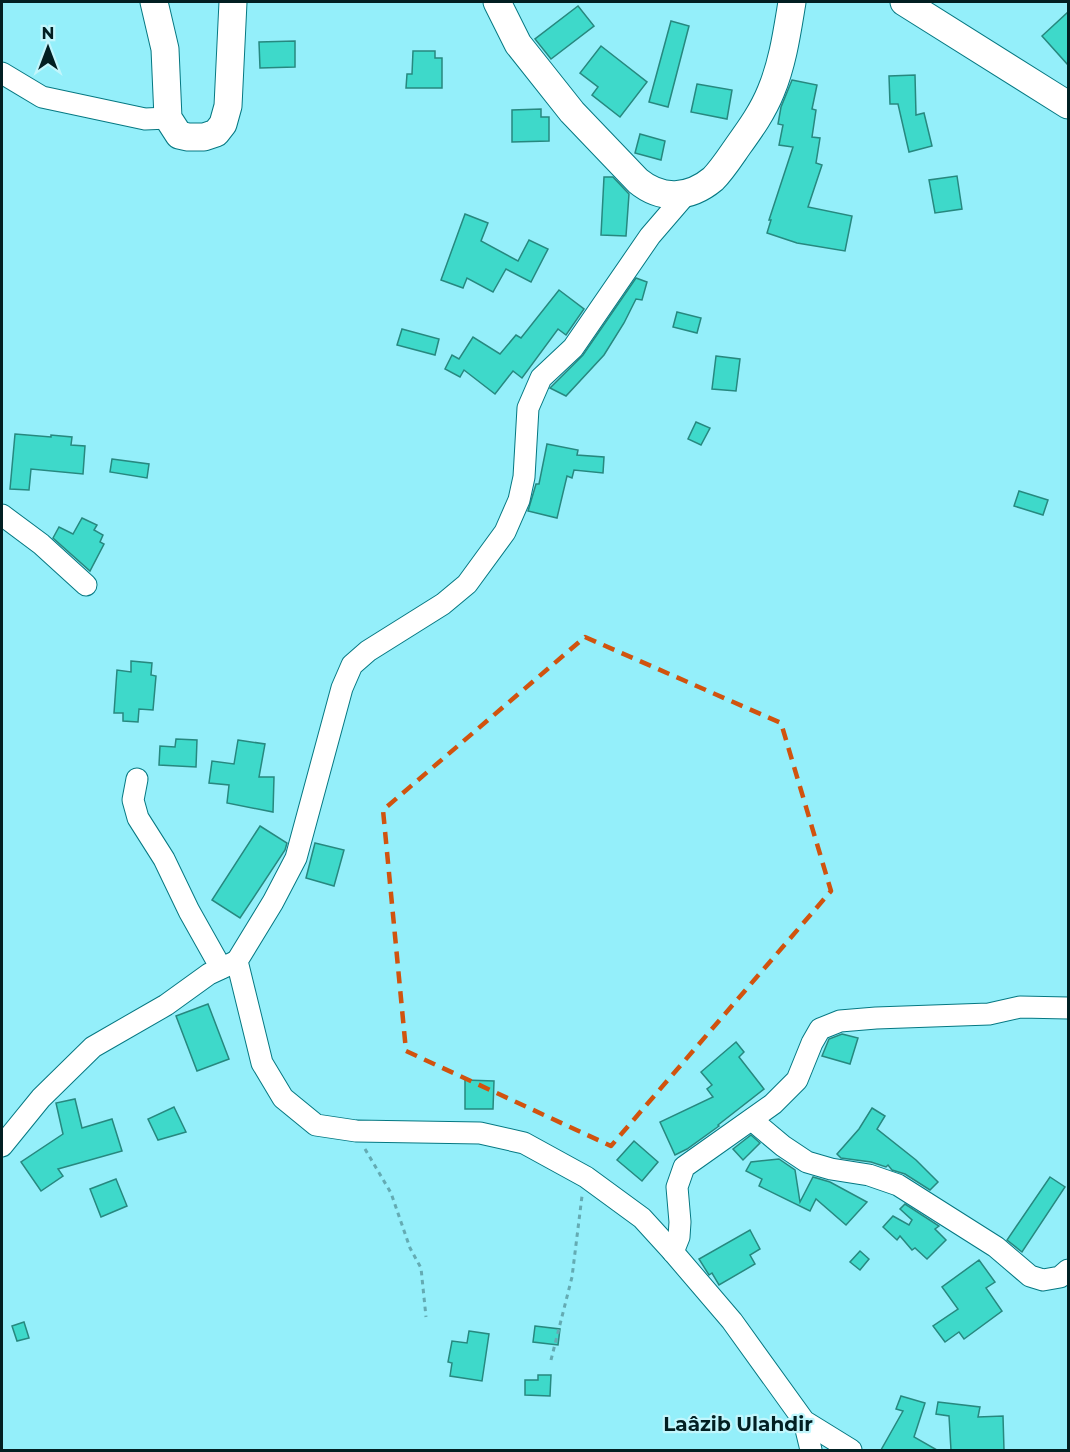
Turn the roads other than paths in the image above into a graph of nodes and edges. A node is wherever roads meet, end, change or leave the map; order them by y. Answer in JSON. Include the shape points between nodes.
{"nodes":[{"id":1,"x":154,"y":2,"type":"edge"},
{"id":2,"x":233,"y":2,"type":"edge"},
{"id":3,"x":497,"y":2,"type":"edge"},
{"id":4,"x":792,"y":2,"type":"edge"},
{"id":5,"x":904,"y":2,"type":"edge"},
{"id":6,"x":2,"y":74,"type":"edge"},
{"id":7,"x":1068,"y":105,"type":"edge"},
{"id":8,"x":168,"y":118,"type":"junction"},
{"id":9,"x":687,"y":194,"type":"junction"},
{"id":10,"x":2,"y":515,"type":"edge"},
{"id":11,"x":86,"y":585,"type":"dead end"},
{"id":12,"x":137,"y":779,"type":"dead end"},
{"id":13,"x":229,"y":965,"type":"junction"},
{"id":14,"x":1068,"y":1008,"type":"edge"},
{"id":15,"x":752,"y":1120,"type":"junction"},
{"id":16,"x":2,"y":1146,"type":"edge"},
{"id":17,"x":673,"y":1252,"type":"junction"},
{"id":18,"x":1068,"y":1270,"type":"edge"},
{"id":19,"x":804,"y":1421,"type":"junction"},
{"id":20,"x":811,"y":1450,"type":"edge"},
{"id":21,"x":851,"y":1450,"type":"edge"}],
"edges":[{"from":1,"to":8,"type":"main road","via":[[165,49]]},
{"from":2,"to":8,"type":"main road","via":[[228,106],[223,124],[216,133],[188,138],[180,135]]},
{"from":3,"to":9,"type":"main road","via":[[518,44],[572,112],[638,181],[650,190],[668,195]]},
{"from":4,"to":9,"type":"main road","via":[[783,54],[757,119],[713,179]]},
{"from":5,"to":7,"type":"main road"},
{"from":6,"to":8,"type":"street","via":[[42,97],[145,119]]},
{"from":9,"to":13,"type":"street","via":[[650,236],[573,348],[541,378],[528,408],[519,500],[505,532],[467,584],[352,665],[342,688],[296,858],[273,903]]},
{"from":10,"to":11,"type":"street"},
{"from":12,"to":13,"type":"street","via":[[133,800],[138,818],[164,859],[189,911]]},
{"from":13,"to":16,"type":"street","via":[[93,1047],[41,1098]]},
{"from":13,"to":17,"type":"street","via":[[262,1063],[283,1098],[316,1125],[356,1131],[480,1133],[524,1143],[586,1176],[642,1218]]},
{"from":14,"to":15,"type":"street","via":[[1020,1007],[989,1014],[840,1021],[820,1029],[797,1080]]},
{"from":15,"to":17,"type":"street","via":[[684,1167],[677,1187],[680,1222]]},
{"from":15,"to":18,"type":"street","via":[[807,1162],[898,1185],[996,1247],[1030,1276],[1043,1281],[1060,1277]]},
{"from":17,"to":19,"type":"street","via":[[732,1322]]},
{"from":19,"to":20,"type":"street"},
{"from":19,"to":21,"type":"street"}]}
